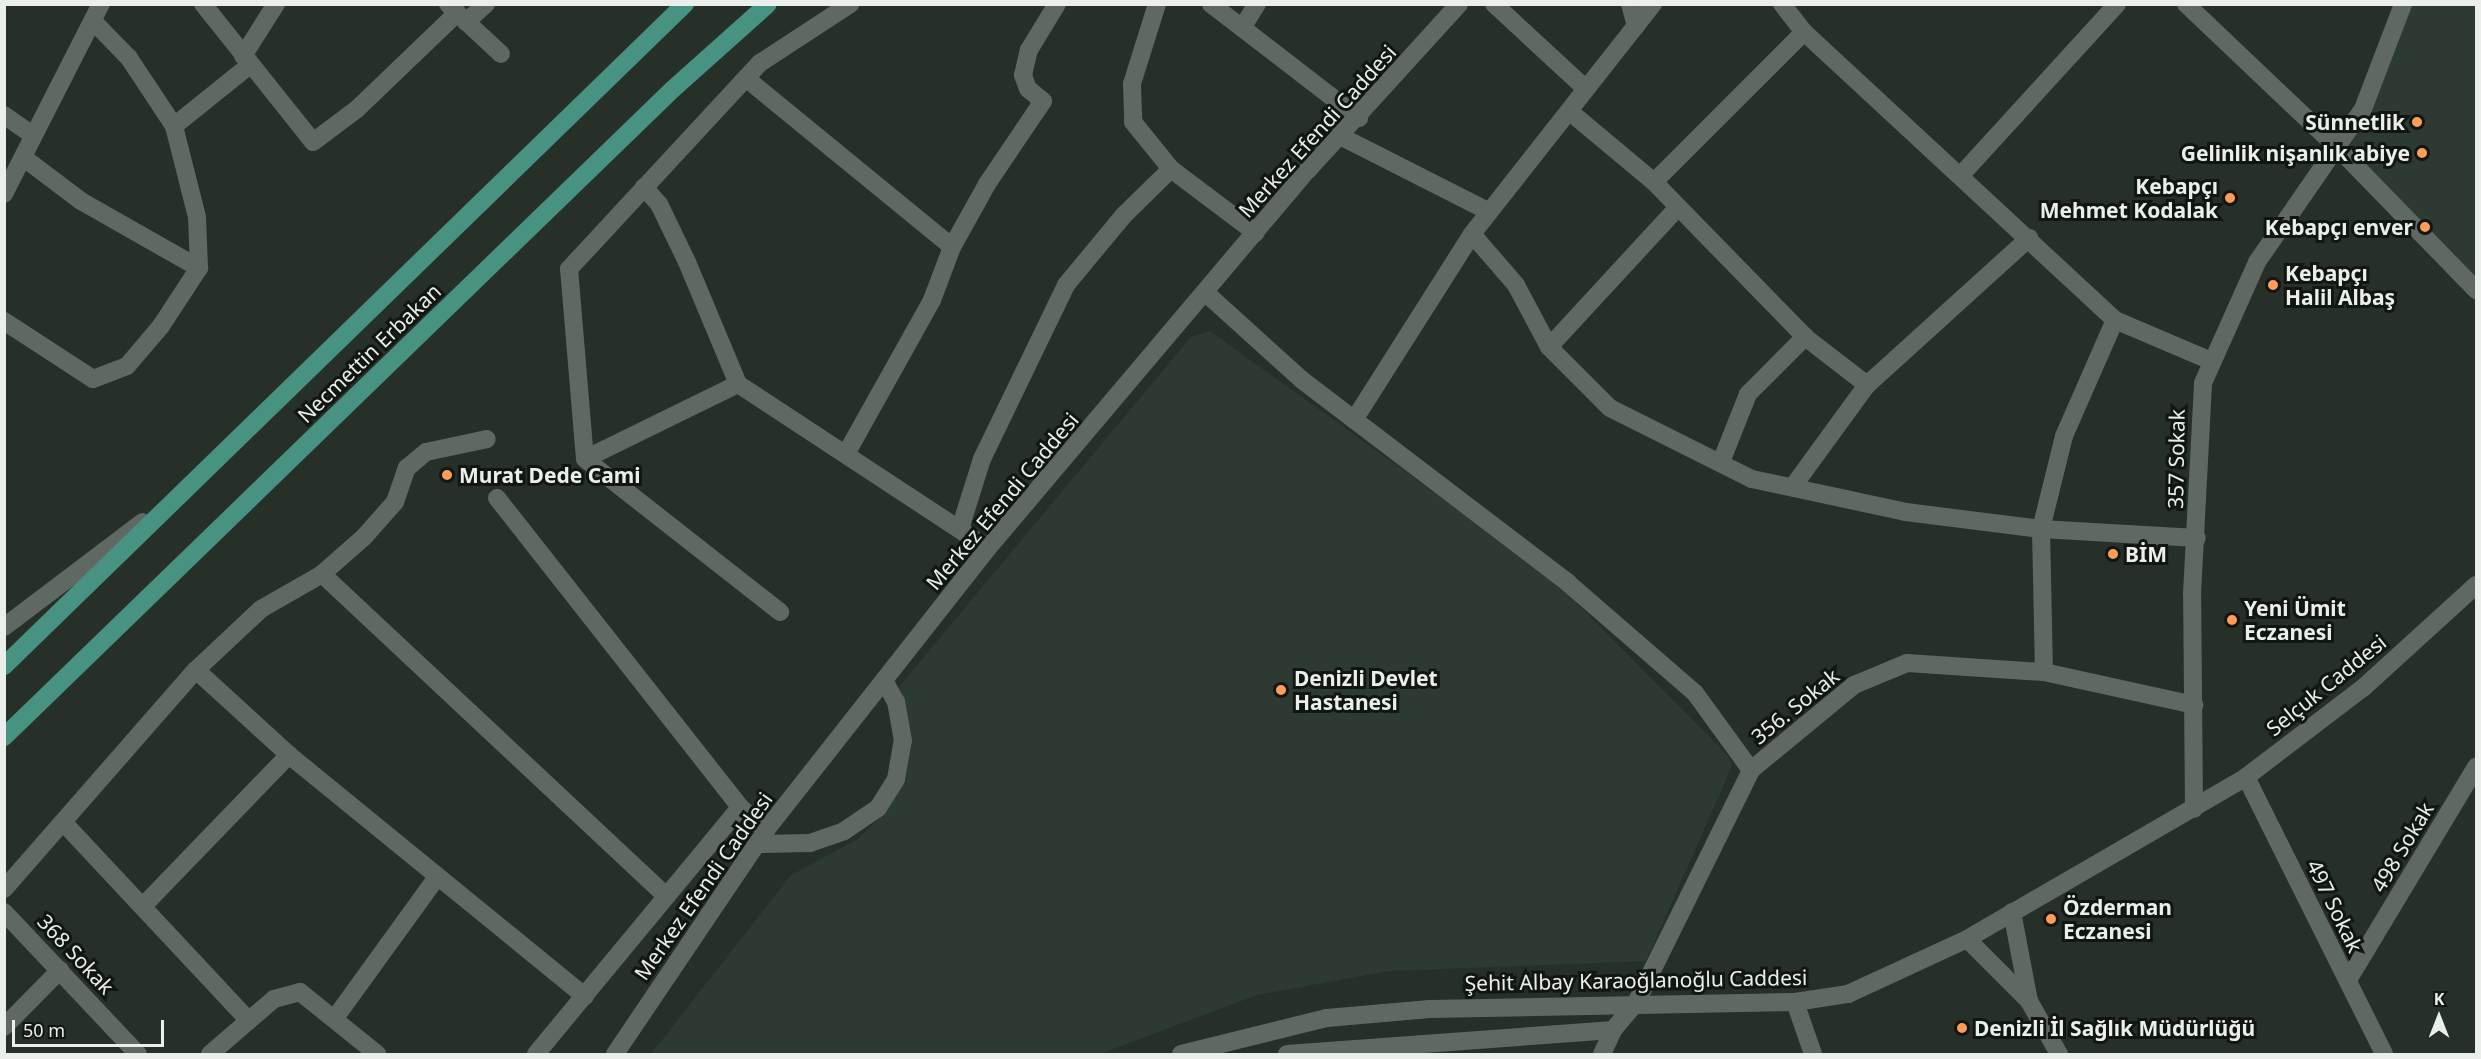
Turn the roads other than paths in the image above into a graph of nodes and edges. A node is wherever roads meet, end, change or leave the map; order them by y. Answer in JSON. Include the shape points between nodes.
{"nodes":[{"id":1,"x":203,"y":4,"type":"edge"},
{"id":2,"x":276,"y":4,"type":"edge"},
{"id":3,"x":486,"y":4,"type":"edge"},
{"id":4,"x":685,"y":4,"type":"edge"},
{"id":5,"x":768,"y":4,"type":"edge"},
{"id":6,"x":850,"y":4,"type":"edge"},
{"id":7,"x":1057,"y":4,"type":"edge"},
{"id":8,"x":1157,"y":4,"type":"edge"},
{"id":9,"x":1211,"y":4,"type":"edge"},
{"id":10,"x":1257,"y":4,"type":"edge"},
{"id":11,"x":1459,"y":4,"type":"edge"},
{"id":12,"x":1494,"y":4,"type":"edge"},
{"id":13,"x":1630,"y":4,"type":"edge"},
{"id":14,"x":1653,"y":4,"type":"edge"},
{"id":15,"x":2117,"y":4,"type":"edge"},
{"id":16,"x":2186,"y":4,"type":"edge"},
{"id":17,"x":2403,"y":4,"type":"edge"},
{"id":18,"x":1792,"y":8,"type":"edge"},
{"id":19,"x":674,"y":11,"type":"edge"},
{"id":20,"x":97,"y":13,"type":"edge"},
{"id":21,"x":457,"y":13,"type":"edge"},
{"id":22,"x":1636,"y":26,"type":"junction"},
{"id":23,"x":1242,"y":28,"type":"junction"},
{"id":24,"x":1804,"y":32,"type":"junction"},
{"id":25,"x":501,"y":54,"type":"dead end"},
{"id":26,"x":247,"y":60,"type":"junction"},
{"id":27,"x":747,"y":79,"type":"junction"},
{"id":28,"x":1586,"y":89,"type":"junction"},
{"id":29,"x":1569,"y":111,"type":"junction"},
{"id":30,"x":4,"y":115,"type":"edge"},
{"id":31,"x":1359,"y":118,"type":"junction"},
{"id":32,"x":174,"y":126,"type":"junction"},
{"id":33,"x":33,"y":135,"type":"junction"},
{"id":34,"x":1342,"y":137,"type":"junction"},
{"id":35,"x":2339,"y":148,"type":"junction"},
{"id":36,"x":24,"y":158,"type":"junction"},
{"id":37,"x":1171,"y":169,"type":"junction"},
{"id":38,"x":1961,"y":176,"type":"junction"},
{"id":39,"x":1654,"y":182,"type":"junction"},
{"id":40,"x":644,"y":187,"type":"junction"},
{"id":41,"x":4,"y":194,"type":"edge"},
{"id":42,"x":1678,"y":207,"type":"junction"},
{"id":43,"x":1488,"y":211,"type":"junction"},
{"id":44,"x":1256,"y":233,"type":"junction"},
{"id":45,"x":1472,"y":234,"type":"junction"},
{"id":46,"x":2029,"y":238,"type":"junction"},
{"id":47,"x":952,"y":247,"type":"junction"},
{"id":48,"x":199,"y":268,"type":"junction"},
{"id":49,"x":2476,"y":290,"type":"edge"},
{"id":50,"x":1208,"y":295,"type":"junction"},
{"id":51,"x":2115,"y":320,"type":"junction"},
{"id":52,"x":4,"y":321,"type":"edge"},
{"id":53,"x":1805,"y":337,"type":"junction"},
{"id":54,"x":1549,"y":347,"type":"junction"},
{"id":55,"x":2211,"y":361,"type":"junction"},
{"id":56,"x":738,"y":384,"type":"junction"},
{"id":57,"x":1867,"y":385,"type":"junction"},
{"id":58,"x":1354,"y":420,"type":"junction"},
{"id":59,"x":487,"y":439,"type":"dead end"},
{"id":60,"x":846,"y":454,"type":"junction"},
{"id":61,"x":585,"y":459,"type":"junction"},
{"id":62,"x":1720,"y":462,"type":"junction"},
{"id":63,"x":1794,"y":485,"type":"junction"},
{"id":64,"x":176,"y":498,"type":"junction"},
{"id":65,"x":497,"y":498,"type":"dead end"},
{"id":66,"x":2041,"y":528,"type":"junction"},
{"id":67,"x":960,"y":529,"type":"junction"},
{"id":68,"x":2197,"y":538,"type":"junction"},
{"id":69,"x":988,"y":548,"type":"junction"},
{"id":70,"x":322,"y":574,"type":"junction"},
{"id":71,"x":2476,"y":585,"type":"edge"},
{"id":72,"x":780,"y":612,"type":"dead end"},
{"id":73,"x":4,"y":627,"type":"edge"},
{"id":74,"x":4,"y":666,"type":"edge"},
{"id":75,"x":196,"y":670,"type":"junction"},
{"id":76,"x":2044,"y":672,"type":"junction"},
{"id":77,"x":884,"y":680,"type":"junction"},
{"id":78,"x":2194,"y":705,"type":"junction"},
{"id":79,"x":4,"y":737,"type":"edge"},
{"id":80,"x":289,"y":755,"type":"junction"},
{"id":81,"x":2476,"y":767,"type":"edge"},
{"id":82,"x":1751,"y":770,"type":"junction"},
{"id":83,"x":2246,"y":777,"type":"junction"},
{"id":84,"x":741,"y":807,"type":"junction"},
{"id":85,"x":2194,"y":809,"type":"junction"},
{"id":86,"x":63,"y":822,"type":"junction"},
{"id":87,"x":762,"y":837,"type":"junction"},
{"id":88,"x":437,"y":877,"type":"junction"},
{"id":89,"x":4,"y":889,"type":"edge"},
{"id":90,"x":666,"y":895,"type":"junction"},
{"id":91,"x":144,"y":905,"type":"junction"},
{"id":92,"x":4,"y":912,"type":"edge"},
{"id":93,"x":2012,"y":912,"type":"junction"},
{"id":94,"x":1967,"y":939,"type":"junction"},
{"id":95,"x":60,"y":970,"type":"junction"},
{"id":96,"x":2348,"y":980,"type":"junction"},
{"id":97,"x":585,"y":996,"type":"junction"},
{"id":98,"x":2029,"y":1001,"type":"junction"},
{"id":99,"x":1795,"y":1002,"type":"junction"},
{"id":100,"x":1636,"y":1003,"type":"junction"},
{"id":101,"x":335,"y":1018,"type":"junction"},
{"id":102,"x":249,"y":1021,"type":"junction"},
{"id":103,"x":4,"y":1027,"type":"edge"},
{"id":104,"x":1613,"y":1030,"type":"junction"},
{"id":105,"x":138,"y":1054,"type":"edge"},
{"id":106,"x":210,"y":1054,"type":"edge"},
{"id":107,"x":377,"y":1054,"type":"edge"},
{"id":108,"x":536,"y":1054,"type":"edge"},
{"id":109,"x":615,"y":1054,"type":"edge"},
{"id":110,"x":1181,"y":1054,"type":"edge"},
{"id":111,"x":1287,"y":1054,"type":"edge"},
{"id":112,"x":1602,"y":1054,"type":"edge"},
{"id":113,"x":1813,"y":1054,"type":"edge"},
{"id":114,"x":2057,"y":1054,"type":"edge"},
{"id":115,"x":2384,"y":1054,"type":"edge"}],
"edges":[{"from":1,"to":26,"type":"street"},
{"from":2,"to":26,"type":"street"},
{"from":3,"to":21,"type":"street"},
{"from":4,"to":19,"type":"main road","name":"Necmettin Erbakan"},
{"from":5,"to":79,"type":"main road","name":"Necmettin Erbakan","via":[[673,89]]},
{"from":6,"to":27,"type":"street","via":[[760,63]]},
{"from":7,"to":47,"type":"street","via":[[1029,50],[1023,75],[1028,89],[1043,101]]},
{"from":8,"to":37,"type":"street","via":[[1132,84],[1133,122]]},
{"from":9,"to":23,"type":"street"},
{"from":10,"to":23,"type":"street"},
{"from":11,"to":31,"type":"street","name":"Merkez Efendi Caddesi"},
{"from":12,"to":28,"type":"street"},
{"from":13,"to":22,"type":"street"},
{"from":14,"to":22,"type":"street"},
{"from":15,"to":38,"type":"street"},
{"from":16,"to":35,"type":"street"},
{"from":17,"to":35,"type":"street","name":"357 Sokak","via":[[2363,109]]},
{"from":18,"to":24,"type":"street"},
{"from":19,"to":64,"type":"main road","name":"Necmettin Erbakan"},
{"from":20,"to":32,"type":"street"},
{"from":20,"to":33,"type":"street"},
{"from":21,"to":25,"type":"street"},
{"from":21,"to":26,"type":"street","via":[[357,109],[313,142]]},
{"from":22,"to":28,"type":"street"},
{"from":23,"to":31,"type":"street"},
{"from":24,"to":38,"type":"street"},
{"from":24,"to":39,"type":"street"},
{"from":26,"to":32,"type":"street"},
{"from":27,"to":40,"type":"street"},
{"from":27,"to":47,"type":"street"},
{"from":28,"to":29,"type":"street"},
{"from":29,"to":39,"type":"street"},
{"from":29,"to":43,"type":"street"},
{"from":30,"to":33,"type":"street"},
{"from":31,"to":34,"type":"street","name":"Merkez Efendi Caddesi"},
{"from":32,"to":48,"type":"street","via":[[196,217]]},
{"from":33,"to":36,"type":"street"},
{"from":34,"to":43,"type":"street"},
{"from":34,"to":44,"type":"street","name":"Merkez Efendi Caddesi"},
{"from":35,"to":49,"type":"street"},
{"from":35,"to":55,"type":"street","name":"357 Sokak","via":[[2257,262]]},
{"from":36,"to":41,"type":"street"},
{"from":36,"to":48,"type":"street","via":[[81,201]]},
{"from":37,"to":44,"type":"street"},
{"from":37,"to":67,"type":"street","via":[[1123,216],[1066,285],[982,459]]},
{"from":38,"to":46,"type":"street"},
{"from":39,"to":42,"type":"street"},
{"from":40,"to":56,"type":"street","via":[[658,204],[687,262]]},
{"from":40,"to":61,"type":"street","via":[[569,269]]},
{"from":42,"to":53,"type":"street"},
{"from":42,"to":54,"type":"street"},
{"from":43,"to":45,"type":"street"},
{"from":44,"to":50,"type":"street","name":"Merkez Efendi Caddesi"},
{"from":45,"to":54,"type":"street","via":[[1516,285]]},
{"from":45,"to":58,"type":"street"},
{"from":46,"to":51,"type":"street"},
{"from":46,"to":57,"type":"street"},
{"from":47,"to":60,"type":"street","via":[[932,300]]},
{"from":48,"to":52,"type":"street","via":[[161,326],[127,366],[93,379]]},
{"from":50,"to":58,"type":"street"},
{"from":50,"to":69,"type":"street","name":"Merkez Efendi Caddesi"},
{"from":51,"to":55,"type":"street"},
{"from":51,"to":66,"type":"street","via":[[2064,436]]},
{"from":53,"to":57,"type":"street"},
{"from":53,"to":62,"type":"street","via":[[1748,394]]},
{"from":54,"to":62,"type":"street","via":[[1610,408]]},
{"from":55,"to":68,"type":"street","name":"357 Sokak","via":[[2197,419]]},
{"from":56,"to":60,"type":"street"},
{"from":56,"to":61,"type":"street"},
{"from":57,"to":63,"type":"street"},
{"from":58,"to":82,"type":"street","via":[[1568,583],[1695,693]]},
{"from":59,"to":70,"type":"street","via":[[426,452],[413,463],[395,501]]},
{"from":60,"to":67,"type":"street"},
{"from":61,"to":72,"type":"street"},
{"from":62,"to":63,"type":"street","via":[[1752,479]]},
{"from":63,"to":66,"type":"street","via":[[1850,504]]},
{"from":64,"to":73,"type":"street"},
{"from":64,"to":74,"type":"main road","name":"Necmettin Erbakan"},
{"from":65,"to":84,"type":"street"},
{"from":66,"to":68,"type":"street"},
{"from":66,"to":76,"type":"street"},
{"from":67,"to":69,"type":"street"},
{"from":68,"to":78,"type":"street","name":"357 Sokak"},
{"from":69,"to":77,"type":"street","name":"Merkez Efendi Caddesi"},
{"from":70,"to":75,"type":"street","via":[[261,609]]},
{"from":70,"to":90,"type":"street"},
{"from":71,"to":83,"type":"street","name":"Selçuk Caddesi","via":[[2363,688]]},
{"from":75,"to":80,"type":"street"},
{"from":75,"to":86,"type":"street"},
{"from":76,"to":78,"type":"street","name":"356. Sokak"},
{"from":76,"to":82,"type":"street","name":"356. Sokak","via":[[1907,663],[1854,686]]},
{"from":77,"to":87,"type":"street","name":"Merkez Efendi Caddesi"},
{"from":77,"to":87,"type":"street","via":[[896,702],[903,741],[896,779],[878,808],[844,831],[810,843]]},
{"from":78,"to":85,"type":"street","name":"357 Sokak"},
{"from":80,"to":88,"type":"street"},
{"from":80,"to":91,"type":"street"},
{"from":81,"to":96,"type":"street","name":"498 Sokak"},
{"from":82,"to":100,"type":"street","name":"356. Sokak"},
{"from":83,"to":85,"type":"street","name":"Selçuk Caddesi"},
{"from":83,"to":96,"type":"street","name":"497 Sokak"},
{"from":84,"to":87,"type":"street"},
{"from":84,"to":90,"type":"street"},
{"from":85,"to":93,"type":"street","name":"Şehit Albay Karaoğlanoğlu Caddesi"},
{"from":86,"to":89,"type":"street"},
{"from":86,"to":91,"type":"street"},
{"from":87,"to":109,"type":"street","name":"Merkez Efendi Caddesi"},
{"from":88,"to":97,"type":"street"},
{"from":88,"to":101,"type":"street"},
{"from":90,"to":97,"type":"street"},
{"from":91,"to":102,"type":"street"},
{"from":92,"to":95,"type":"street","name":"368 Sokak"},
{"from":93,"to":94,"type":"street","name":"Şehit Albay Karaoğlanoğlu Caddesi"},
{"from":93,"to":98,"type":"street"},
{"from":94,"to":98,"type":"street"},
{"from":94,"to":99,"type":"street","name":"Şehit Albay Karaoğlanoğlu Caddesi","via":[[1848,994]]},
{"from":95,"to":103,"type":"street"},
{"from":95,"to":105,"type":"street","name":"368 Sokak"},
{"from":96,"to":115,"type":"street","name":"497 Sokak"},
{"from":97,"to":108,"type":"street"},
{"from":98,"to":114,"type":"street"},
{"from":99,"to":100,"type":"street","name":"Şehit Albay Karaoğlanoğlu Caddesi"},
{"from":99,"to":113,"type":"street"},
{"from":100,"to":104,"type":"street","name":"356. Sokak"},
{"from":100,"to":110,"type":"street","name":"Şehit Albay Karaoğlanoğlu Caddesi","via":[[1441,1008],[1327,1018]]},
{"from":101,"to":102,"type":"street","via":[[300,992],[274,999]]},
{"from":101,"to":107,"type":"street"},
{"from":102,"to":106,"type":"street"},
{"from":104,"to":111,"type":"street"},
{"from":104,"to":112,"type":"street","name":"356. Sokak"}]}
